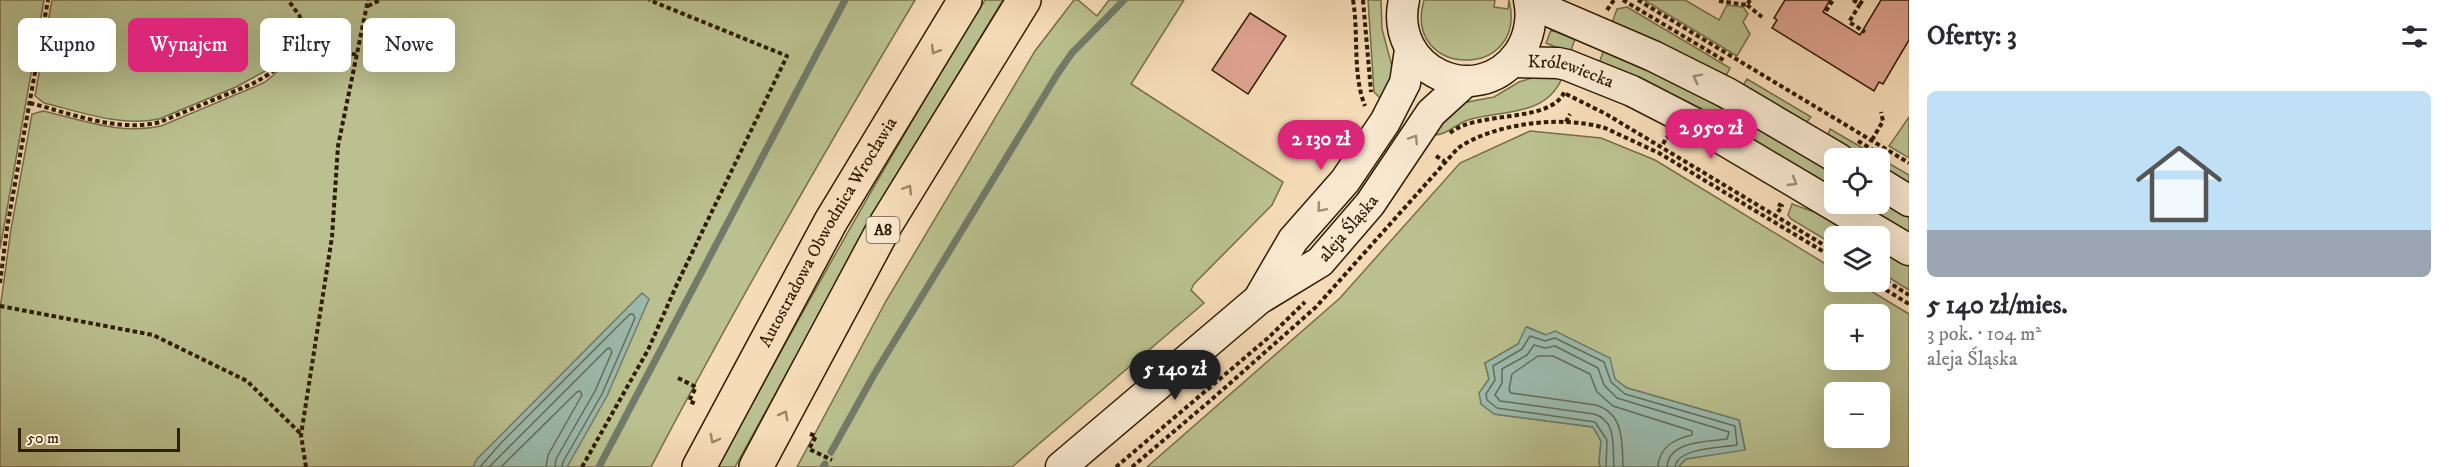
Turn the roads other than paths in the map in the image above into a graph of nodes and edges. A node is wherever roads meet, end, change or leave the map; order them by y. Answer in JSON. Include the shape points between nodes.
{"nodes":[{"id":1,"x":965,"y":0,"type":"edge"},
{"id":2,"x":1024,"y":0,"type":"edge"},
{"id":3,"x":1529,"y":2,"type":"edge"},
{"id":4,"x":1401,"y":4,"type":"edge"},
{"id":5,"x":1410,"y":50,"type":"junction"},
{"id":6,"x":1512,"y":62,"type":"junction"},
{"id":7,"x":1465,"y":82,"type":"junction"},
{"id":8,"x":1824,"y":150,"type":"edge"},
{"id":9,"x":1890,"y":189,"type":"edge"},
{"id":10,"x":1909,"y":201,"type":"edge"},
{"id":11,"x":1909,"y":250,"type":"edge"},
{"id":12,"x":1259,"y":299,"type":"junction"},
{"id":13,"x":699,"y":467,"type":"edge"},
{"id":14,"x":756,"y":467,"type":"edge"},
{"id":15,"x":1061,"y":467,"type":"edge"}],
"edges":[{"from":1,"to":13,"type":"highway","name":"Autostradowa Obwodnica Wrocławia","one_way":true,"via":[[831,221]]},
{"from":14,"to":2,"type":"highway","number":"A8","one_way":true,"via":[[886,224]]},
{"from":3,"to":6,"type":"street","via":[[1530,24],[1524,45]]},
{"from":8,"to":3,"type":"street","one_way":true,"via":[[1727,93]]},
{"from":4,"to":5,"type":"street","via":[[1403,32]]},
{"from":5,"to":7,"type":"street","via":[[1425,67],[1443,78]]},
{"from":5,"to":12,"type":"street","name":"aleja Śląska","one_way":true,"via":[[1405,83],[1385,122],[1345,181],[1293,240]]},
{"from":6,"to":7,"type":"street","via":[[1498,73]]},
{"from":6,"to":11,"type":"street","name":"Królewiecka","one_way":true,"via":[[1567,65],[1632,91],[1702,127]]},
{"from":12,"to":7,"type":"street","name":"aleja Śląska","one_way":true,"via":[[1320,262],[1370,204],[1431,113]]},
{"from":9,"to":10,"type":"street"},
{"from":12,"to":15,"type":"street","name":"aleja Śląska"}]}
